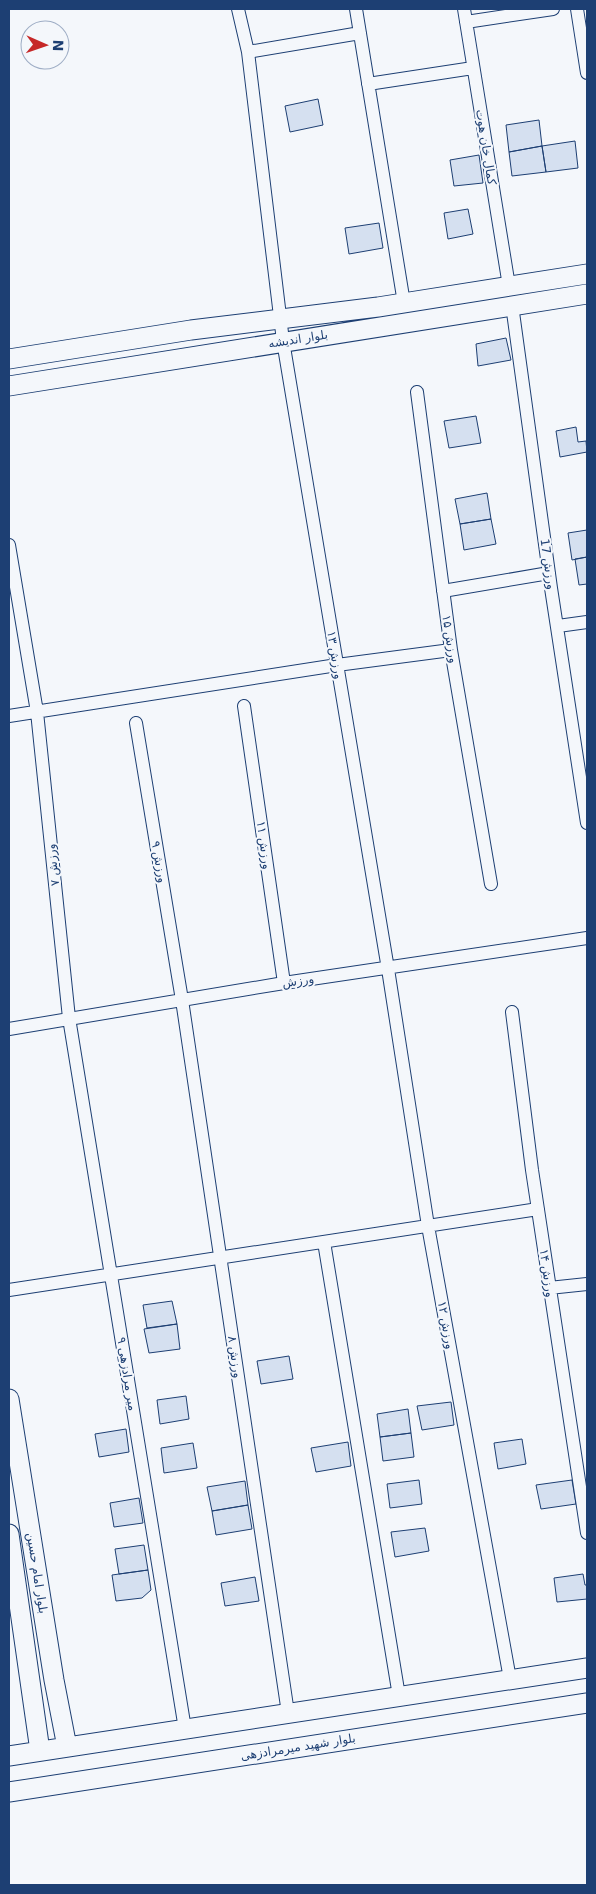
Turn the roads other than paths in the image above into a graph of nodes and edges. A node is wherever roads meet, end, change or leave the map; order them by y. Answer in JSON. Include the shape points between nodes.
{"nodes":[{"id":1,"x":238,"y":9,"type":"edge"},
{"id":2,"x":356,"y":9,"type":"edge"},
{"id":3,"x":464,"y":9,"type":"edge"},
{"id":4,"x":553,"y":9,"type":"edge"},
{"id":5,"x":577,"y":9,"type":"edge"},
{"id":6,"x":466,"y":22,"type":"junction"},
{"id":7,"x":360,"y":33,"type":"junction"},
{"id":8,"x":248,"y":52,"type":"junction"},
{"id":9,"x":473,"y":68,"type":"junction"},
{"id":10,"x":587,"y":73,"type":"edge"},
{"id":11,"x":368,"y":84,"type":"junction"},
{"id":12,"x":587,"y":274,"type":"edge"},
{"id":13,"x":509,"y":286,"type":"junction"},
{"id":14,"x":587,"y":294,"type":"edge"},
{"id":15,"x":404,"y":302,"type":"junction"},
{"id":16,"x":512,"y":305,"type":"junction"},
{"id":17,"x":281,"y":319,"type":"junction"},
{"id":18,"x":284,"y":341,"type":"junction"},
{"id":19,"x":9,"y":359,"type":"edge"},
{"id":20,"x":9,"y":386,"type":"edge"},
{"id":21,"x":417,"y":392,"type":"dead end"},
{"id":22,"x":9,"y":545,"type":"edge"},
{"id":23,"x":549,"y":573,"type":"junction"},
{"id":24,"x":443,"y":591,"type":"junction"},
{"id":25,"x":587,"y":622,"type":"edge"},
{"id":26,"x":558,"y":626,"type":"junction"},
{"id":27,"x":452,"y":650,"type":"junction"},
{"id":28,"x":337,"y":665,"type":"junction"},
{"id":29,"x":244,"y":706,"type":"dead end"},
{"id":30,"x":36,"y":712,"type":"junction"},
{"id":31,"x":9,"y":716,"type":"edge"},
{"id":32,"x":136,"y":723,"type":"dead end"},
{"id":33,"x":587,"y":823,"type":"edge"},
{"id":34,"x":491,"y":884,"type":"dead end"},
{"id":35,"x":587,"y":938,"type":"edge"},
{"id":36,"x":388,"y":969,"type":"junction"},
{"id":37,"x":284,"y":983,"type":"junction"},
{"id":38,"x":182,"y":1000,"type":"junction"},
{"id":39,"x":512,"y":1012,"type":"dead end"},
{"id":40,"x":69,"y":1018,"type":"junction"},
{"id":41,"x":9,"y":1029,"type":"edge"},
{"id":42,"x":538,"y":1209,"type":"junction"},
{"id":43,"x":428,"y":1226,"type":"junction"},
{"id":44,"x":324,"y":1242,"type":"junction"},
{"id":45,"x":220,"y":1257,"type":"junction"},
{"id":46,"x":111,"y":1274,"type":"junction"},
{"id":47,"x":587,"y":1284,"type":"edge"},
{"id":48,"x":550,"y":1288,"type":"junction"},
{"id":49,"x":9,"y":1290,"type":"edge"},
{"id":50,"x":9,"y":1399,"type":"edge"},
{"id":51,"x":587,"y":1533,"type":"edge"},
{"id":52,"x":9,"y":1534,"type":"edge"},
{"id":53,"x":587,"y":1668,"type":"edge"},
{"id":54,"x":510,"y":1679,"type":"junction"},
{"id":55,"x":399,"y":1696,"type":"junction"},
{"id":56,"x":587,"y":1702,"type":"edge"},
{"id":57,"x":288,"y":1713,"type":"junction"},
{"id":58,"x":185,"y":1729,"type":"junction"},
{"id":59,"x":67,"y":1747,"type":"junction"},
{"id":60,"x":40,"y":1751,"type":"junction"},
{"id":61,"x":9,"y":1756,"type":"edge"},
{"id":62,"x":9,"y":1792,"type":"edge"}],
"edges":[{"from":1,"to":8,"type":"street","name":"ورزش ۱۳"},
{"from":2,"to":7,"type":"street"},
{"from":3,"to":6,"type":"street","name":"کمال خان هوت"},
{"from":4,"to":6,"type":"street"},
{"from":5,"to":10,"type":"street"},
{"from":6,"to":9,"type":"street","name":"کمال خان هوت"},
{"from":7,"to":8,"type":"street"},
{"from":7,"to":11,"type":"street"},
{"from":8,"to":17,"type":"street","name":"ورزش ۱۳"},
{"from":9,"to":11,"type":"street"},
{"from":9,"to":13,"type":"street","name":"کمال خان هوت"},
{"from":11,"to":15,"type":"street"},
{"from":12,"to":13,"type":"street","name":"بلوار اندیشه"},
{"from":13,"to":15,"type":"street","name":"بلوار اندیشه"},
{"from":14,"to":16,"type":"street","name":"بلوار اندیشه"},
{"from":15,"to":17,"type":"street","name":"بلوار اندیشه"},
{"from":16,"to":18,"type":"street","name":"بلوار اندیشه"},
{"from":16,"to":23,"type":"street","name":"ورزش 17"},
{"from":17,"to":18,"type":"street","name":"ورزش ۱۳"},
{"from":17,"to":19,"type":"street","name":"بلوار اندیشه"},
{"from":18,"to":20,"type":"street","name":"بلوار اندیشه"},
{"from":18,"to":28,"type":"street","name":"ورزش ۱۳"},
{"from":21,"to":24,"type":"street","name":"ورزش ۱۵"},
{"from":22,"to":30,"type":"street","name":"ورزش ۷"},
{"from":23,"to":24,"type":"street"},
{"from":23,"to":26,"type":"street","name":"ورزش 17"},
{"from":24,"to":27,"type":"street","name":"ورزش ۱۵"},
{"from":25,"to":26,"type":"street"},
{"from":26,"to":33,"type":"street","name":"ورزش 17"},
{"from":27,"to":28,"type":"street"},
{"from":27,"to":34,"type":"street","name":"ورزش ۱۵"},
{"from":28,"to":30,"type":"street"},
{"from":28,"to":36,"type":"street","name":"ورزش ۱۳"},
{"from":29,"to":37,"type":"street","name":"ورزش ۱۱"},
{"from":30,"to":31,"type":"street"},
{"from":30,"to":40,"type":"street","name":"ورزش ۷"},
{"from":32,"to":38,"type":"street","name":"ورزش ۹"},
{"from":35,"to":36,"type":"street","name":"ورزش"},
{"from":36,"to":37,"type":"street","name":"ورزش"},
{"from":36,"to":43,"type":"street","name":"ورزش ۱۲"},
{"from":37,"to":38,"type":"street","name":"ورزش"},
{"from":38,"to":40,"type":"street","name":"ورزش"},
{"from":38,"to":45,"type":"street","name":"ورزش ۸"},
{"from":39,"to":42,"type":"street","name":"ورزش ۱۴"},
{"from":40,"to":41,"type":"street","name":"ورزش"},
{"from":40,"to":46,"type":"street","name":"میر مرادزهی ۹"},
{"from":42,"to":43,"type":"street"},
{"from":42,"to":48,"type":"street","name":"ورزش ۱۴"},
{"from":43,"to":44,"type":"street"},
{"from":43,"to":54,"type":"street","name":"ورزش ۱۲"},
{"from":44,"to":45,"type":"street"},
{"from":44,"to":55,"type":"street"},
{"from":45,"to":46,"type":"street"},
{"from":45,"to":57,"type":"street","name":"ورزش ۸"},
{"from":46,"to":49,"type":"street"},
{"from":46,"to":58,"type":"street","name":"میر مرادزهی ۹"},
{"from":47,"to":48,"type":"street"},
{"from":48,"to":51,"type":"street","name":"ورزش ۱۴"},
{"from":50,"to":59,"type":"street","name":"بلوار امام حسین"},
{"from":52,"to":60,"type":"street","name":"بلوار امام حسین"},
{"from":53,"to":54,"type":"street"},
{"from":54,"to":55,"type":"street"},
{"from":55,"to":57,"type":"street"},
{"from":56,"to":62,"type":"street","name":"بلوار شهید میرمرادزهی"},
{"from":57,"to":58,"type":"street"},
{"from":58,"to":59,"type":"street"},
{"from":59,"to":60,"type":"street"},
{"from":60,"to":61,"type":"street"}]}
